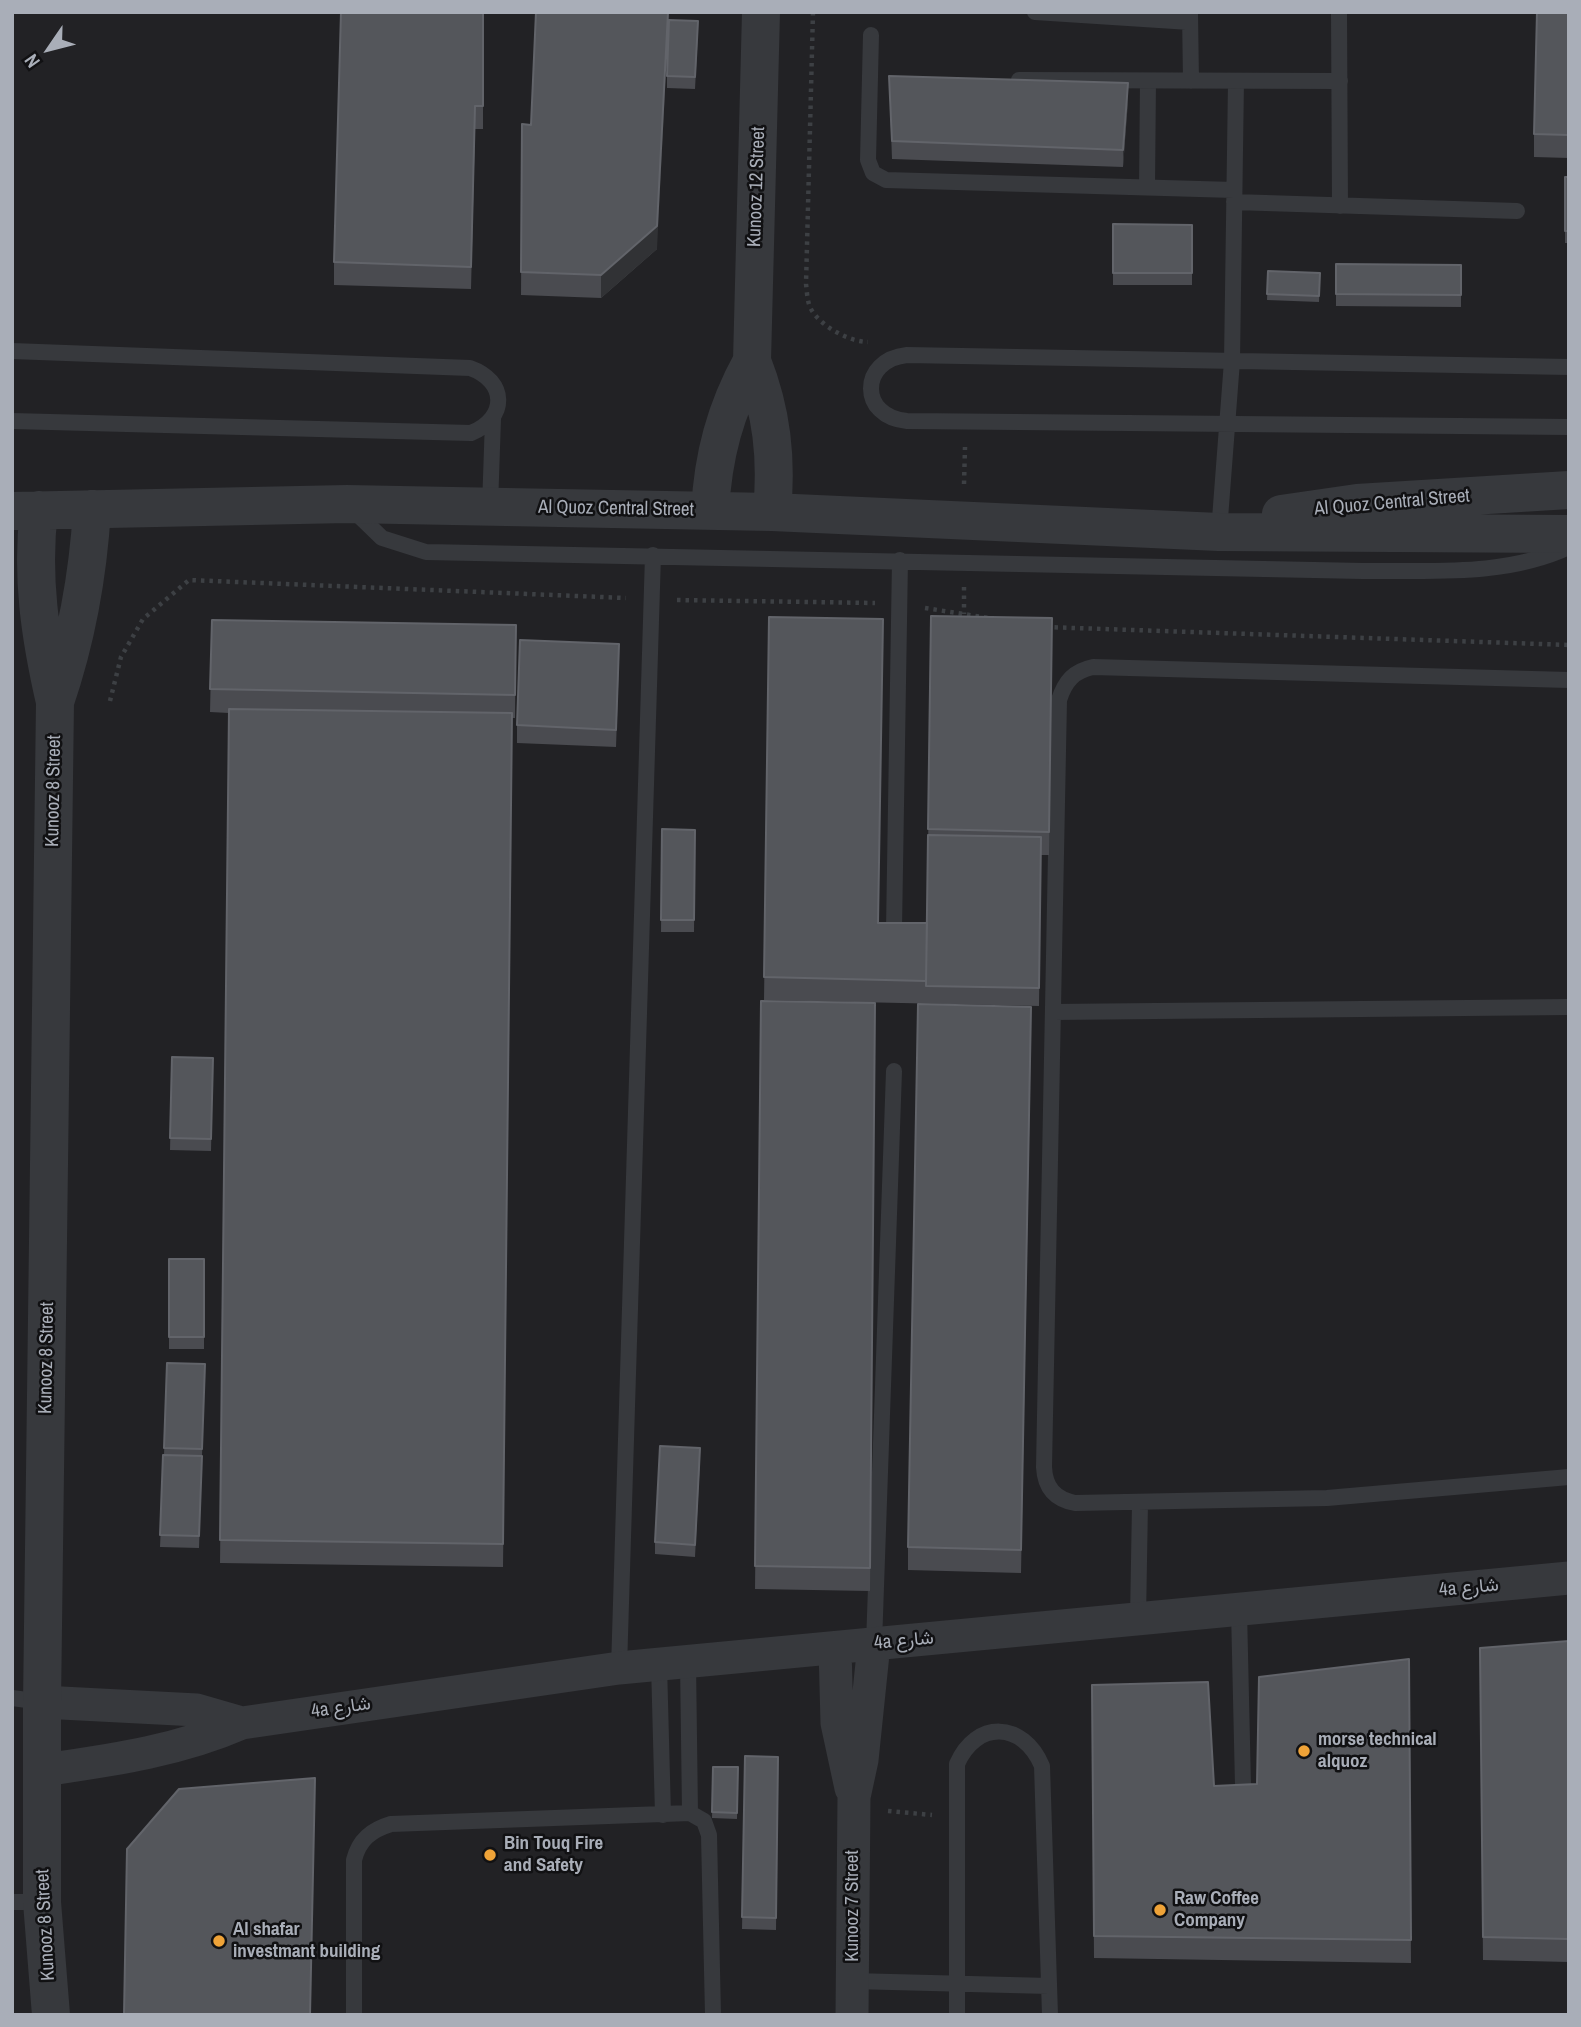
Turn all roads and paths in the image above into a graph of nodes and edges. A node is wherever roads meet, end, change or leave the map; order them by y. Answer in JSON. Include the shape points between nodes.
{"nodes":[{"id":1,"x":761,"y":12,"type":"edge"},
{"id":2,"x":813,"y":12,"type":"edge"},
{"id":3,"x":1035,"y":12,"type":"edge"},
{"id":4,"x":1339,"y":12,"type":"edge"},
{"id":5,"x":1190,"y":17,"type":"edge"},
{"id":6,"x":871,"y":35,"type":"dead end"},
{"id":7,"x":1009,"y":80,"type":"edge"},
{"id":8,"x":1148,"y":81,"type":"junction"},
{"id":9,"x":1191,"y":81,"type":"junction"},
{"id":10,"x":1236,"y":81,"type":"junction"},
{"id":11,"x":1340,"y":81,"type":"junction"},
{"id":12,"x":1147,"y":187,"type":"junction"},
{"id":13,"x":1234,"y":196,"type":"junction"},
{"id":14,"x":1340,"y":206,"type":"junction"},
{"id":15,"x":1517,"y":211,"type":"dead end"},
{"id":16,"x":873,"y":342,"type":"dead end"},
{"id":17,"x":12,"y":351,"type":"edge"},
{"id":18,"x":752,"y":361,"type":"junction"},
{"id":19,"x":1232,"y":361,"type":"junction"},
{"id":20,"x":1569,"y":367,"type":"edge"},
{"id":21,"x":493,"y":419,"type":"junction"},
{"id":22,"x":12,"y":421,"type":"edge"},
{"id":23,"x":1227,"y":424,"type":"junction"},
{"id":24,"x":1569,"y":427,"type":"edge"},
{"id":25,"x":1569,"y":490,"type":"edge"},
{"id":26,"x":347,"y":504,"type":"junction"},
{"id":27,"x":490,"y":507,"type":"junction"},
{"id":28,"x":92,"y":509,"type":"junction"},
{"id":29,"x":26,"y":511,"type":"edge"},
{"id":30,"x":710,"y":511,"type":"junction"},
{"id":31,"x":772,"y":512,"type":"junction"},
{"id":32,"x":1219,"y":532,"type":"junction"},
{"id":33,"x":1569,"y":534,"type":"edge"},
{"id":34,"x":1569,"y":547,"type":"edge"},
{"id":35,"x":653,"y":555,"type":"junction"},
{"id":36,"x":900,"y":560,"type":"junction"},
{"id":37,"x":652,"y":599,"type":"junction"},
{"id":38,"x":900,"y":604,"type":"junction"},
{"id":39,"x":990,"y":618,"type":"edge"},
{"id":40,"x":1042,"y":626,"type":"edge"},
{"id":41,"x":1569,"y":645,"type":"edge"},
{"id":42,"x":1569,"y":680,"type":"edge"},
{"id":43,"x":110,"y":701,"type":"dead end"},
{"id":44,"x":55,"y":702,"type":"junction"},
{"id":45,"x":894,"y":929,"type":"edge"},
{"id":46,"x":1569,"y":1007,"type":"edge"},
{"id":47,"x":1053,"y":1013,"type":"junction"},
{"id":48,"x":894,"y":1071,"type":"dead end"},
{"id":49,"x":1569,"y":1477,"type":"edge"},
{"id":50,"x":1140,"y":1503,"type":"junction"},
{"id":51,"x":1569,"y":1578,"type":"edge"},
{"id":52,"x":1239,"y":1610,"type":"junction"},
{"id":53,"x":1138,"y":1619,"type":"junction"},
{"id":54,"x":874,"y":1644,"type":"junction"},
{"id":55,"x":835,"y":1648,"type":"junction"},
{"id":56,"x":673,"y":1663,"type":"junction"},
{"id":57,"x":619,"y":1668,"type":"junction"},
{"id":58,"x":27,"y":1700,"type":"edge"},
{"id":59,"x":242,"y":1723,"type":"junction"},
{"id":60,"x":44,"y":1770,"type":"junction"},
{"id":61,"x":1242,"y":1787,"type":"edge"},
{"id":62,"x":854,"y":1802,"type":"junction"},
{"id":63,"x":690,"y":1813,"type":"junction"},
{"id":64,"x":663,"y":1815,"type":"junction"},
{"id":65,"x":957,"y":1817,"type":"junction"},
{"id":66,"x":27,"y":1902,"type":"edge"},
{"id":67,"x":46,"y":1965,"type":"junction"},
{"id":68,"x":852,"y":1981,"type":"junction"},
{"id":69,"x":957,"y":1984,"type":"junction"},
{"id":70,"x":1049,"y":1986,"type":"junction"},
{"id":71,"x":29,"y":2015,"type":"edge"},
{"id":72,"x":51,"y":2015,"type":"edge"},
{"id":73,"x":354,"y":2015,"type":"edge"},
{"id":74,"x":713,"y":2015,"type":"edge"},
{"id":75,"x":852,"y":2015,"type":"edge"},
{"id":76,"x":957,"y":2015,"type":"edge"},
{"id":77,"x":1050,"y":2015,"type":"edge"}],
"edges":[{"from":1,"to":18,"type":"street","name":"Kunooz 12 Street"},
{"from":2,"to":16,"type":"path","via":[[806,284],[810,307],[821,323],[859,342]]},
{"from":3,"to":5,"type":"lane"},
{"from":4,"to":11,"type":"lane"},
{"from":5,"to":9,"type":"lane"},
{"from":6,"to":12,"type":"lane","via":[[877,80],[868,160],[873,173],[886,180]]},
{"from":7,"to":8,"type":"lane"},
{"from":8,"to":9,"type":"lane"},
{"from":8,"to":12,"type":"lane"},
{"from":9,"to":10,"type":"lane"},
{"from":10,"to":11,"type":"lane"},
{"from":10,"to":13,"type":"lane"},
{"from":11,"to":14,"type":"lane"},
{"from":12,"to":13,"type":"lane"},
{"from":13,"to":14,"type":"lane"},
{"from":13,"to":19,"type":"lane"},
{"from":14,"to":15,"type":"lane"},
{"from":17,"to":21,"type":"lane","via":[[470,368],[482,372],[498,393]]},
{"from":18,"to":30,"type":"street","name":"Kunooz 12 Street","via":[[725,416]]},
{"from":18,"to":31,"type":"street","name":"Kunooz 12 Street","via":[[775,448]]},
{"from":19,"to":20,"type":"lane"},
{"from":19,"to":23,"type":"lane"},
{"from":19,"to":23,"type":"lane","via":[[907,355],[896,356],[878,368],[871,389],[878,409],[896,420]]},
{"from":21,"to":22,"type":"lane","via":[[471,433]]},
{"from":21,"to":27,"type":"lane"},
{"from":23,"to":24,"type":"lane"},
{"from":23,"to":32,"type":"lane"},
{"from":25,"to":32,"type":"street","name":"Al Quoz Central Street","via":[[1322,507]]},
{"from":26,"to":27,"type":"street","name":"Al Quoz Central Street"},
{"from":26,"to":28,"type":"street","name":"Al Quoz Central Street"},
{"from":26,"to":35,"type":"lane","via":[[382,538],[426,552]]},
{"from":27,"to":30,"type":"street","name":"Al Quoz Central Street"},
{"from":28,"to":29,"type":"street","name":"Al Quoz Central Street"},
{"from":28,"to":44,"type":"street","name":"Kunooz 8 Street","via":[[83,602]]},
{"from":29,"to":44,"type":"street","name":"Kunooz 8 Street","via":[[34,549],[36,601]]},
{"from":30,"to":31,"type":"street","name":"Al Quoz Central Street"},
{"from":31,"to":32,"type":"street","name":"Al Quoz Central Street"},
{"from":32,"to":33,"type":"street","name":"Al Quoz Central Street"},
{"from":34,"to":36,"type":"lane","via":[[1524,564],[1470,569],[1363,571]]},
{"from":35,"to":36,"type":"lane"},
{"from":35,"to":37,"type":"lane"},
{"from":36,"to":38,"type":"lane"},
{"from":37,"to":38,"type":"path"},
{"from":37,"to":43,"type":"path","via":[[189,580],[143,619],[121,657]]},
{"from":37,"to":57,"type":"lane"},
{"from":38,"to":39,"type":"path"},
{"from":38,"to":45,"type":"lane"},
{"from":40,"to":41,"type":"path"},
{"from":42,"to":47,"type":"lane","via":[[1081,670],[1063,687],[1059,700]]},
{"from":44,"to":58,"type":"street","name":"Kunooz 8 Street"},
{"from":46,"to":47,"type":"lane"},
{"from":47,"to":50,"type":"lane","via":[[1044,1478],[1065,1501]]},
{"from":48,"to":54,"type":"lane"},
{"from":49,"to":50,"type":"lane","via":[[1327,1497]]},
{"from":50,"to":53,"type":"lane"},
{"from":51,"to":52,"type":"street","name":"4a شارع"},
{"from":52,"to":53,"type":"street","name":"4a شارع"},
{"from":52,"to":61,"type":"lane"},
{"from":53,"to":54,"type":"street","name":"4a شارع"},
{"from":54,"to":55,"type":"street","name":"4a شارع"},
{"from":54,"to":62,"type":"street","name":"Kunooz 7 Street"},
{"from":55,"to":56,"type":"street","name":"4a شارع"},
{"from":55,"to":62,"type":"street","name":"Kunooz 7 Street","via":[[837,1723]]},
{"from":56,"to":57,"type":"street","name":"4a شارع"},
{"from":56,"to":63,"type":"lane"},
{"from":56,"to":64,"type":"lane"},
{"from":57,"to":59,"type":"street","name":"4a شارع"},
{"from":58,"to":59,"type":"street","name":"4a شارع","via":[[197,1710]]},
{"from":58,"to":60,"type":"street","name":"Kunooz 8 Street"},
{"from":59,"to":60,"type":"street","name":"4a شارع","via":[[201,1741]]},
{"from":60,"to":66,"type":"street","name":"Kunooz 8 Street"},
{"from":62,"to":65,"type":"path"},
{"from":62,"to":68,"type":"street","name":"Kunooz 7 Street"},
{"from":63,"to":64,"type":"lane"},
{"from":63,"to":74,"type":"lane","via":[[704,1821],[709,1835]]},
{"from":64,"to":73,"type":"lane","via":[[377,1828],[357,1848],[354,1860]]},
{"from":65,"to":69,"type":"lane"},
{"from":65,"to":70,"type":"lane","via":[[957,1765],[972,1740],[1000,1731],[1027,1741],[1042,1766]]},
{"from":66,"to":67,"type":"street","name":"Kunooz 8 Street"},
{"from":67,"to":71,"type":"street"},
{"from":67,"to":72,"type":"street","name":"Kunooz 8 Street"},
{"from":68,"to":69,"type":"lane"},
{"from":68,"to":75,"type":"street","name":"Kunooz 7 Street"},
{"from":69,"to":70,"type":"lane"},
{"from":69,"to":76,"type":"lane"},
{"from":70,"to":77,"type":"lane"}]}
